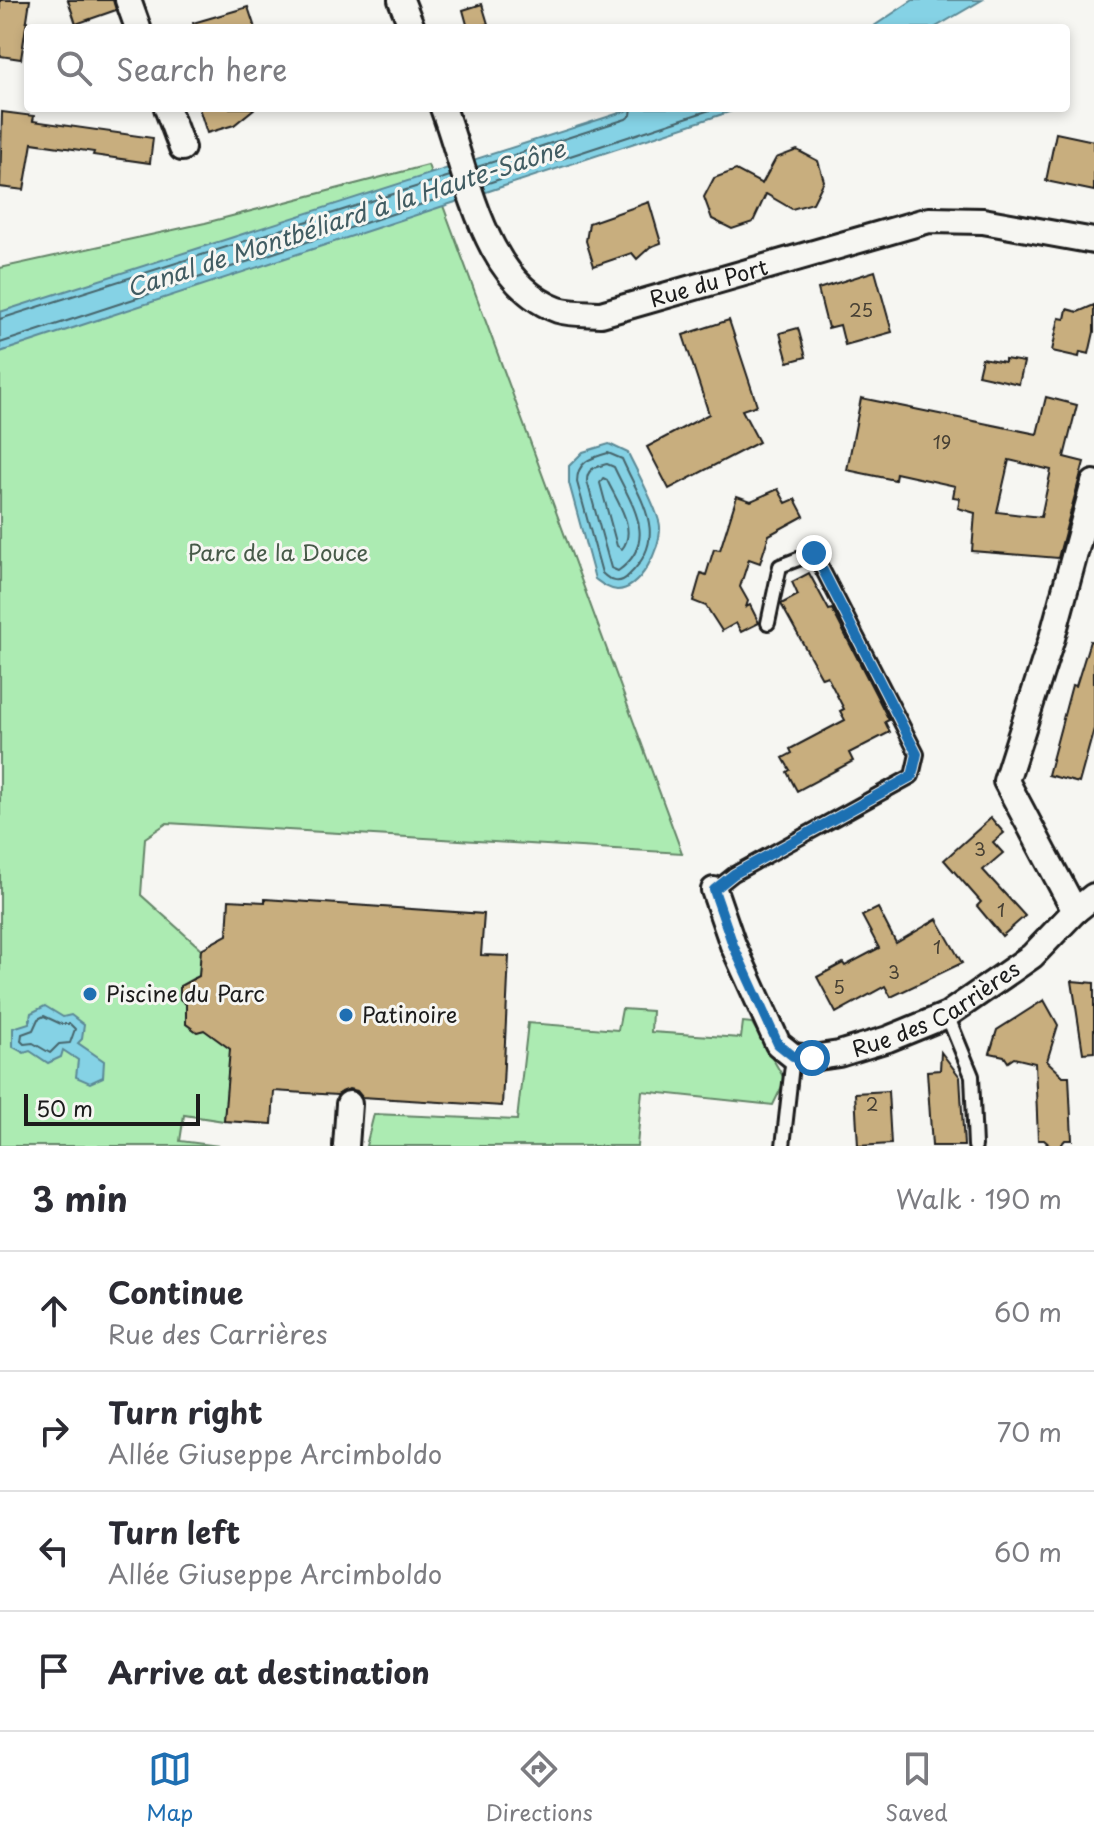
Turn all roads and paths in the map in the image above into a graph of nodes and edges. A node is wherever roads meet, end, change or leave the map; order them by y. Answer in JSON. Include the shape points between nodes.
{"nodes":[{"id":1,"x":128,"y":0,"type":"edge"},
{"id":2,"x":401,"y":0,"type":"edge"},
{"id":3,"x":137,"y":24,"type":"edge"},
{"id":4,"x":410,"y":24,"type":"edge"},
{"id":5,"x":168,"y":112,"type":"edge"},
{"id":6,"x":444,"y":112,"type":"edge"},
{"id":7,"x":182,"y":148,"type":"dead end"},
{"id":8,"x":1094,"y":241,"type":"edge"},
{"id":9,"x":1094,"y":483,"type":"edge"},
{"id":10,"x":768,"y":623,"type":"dead end"},
{"id":11,"x":714,"y":890,"type":"joint"},
{"id":12,"x":1084,"y":903,"type":"edge"},
{"id":13,"x":947,"y":1015,"type":"junction"},
{"id":14,"x":793,"y":1056,"type":"junction"},
{"id":15,"x":349,"y":1104,"type":"dead end"},
{"id":16,"x":346,"y":1146,"type":"edge"},
{"id":17,"x":783,"y":1146,"type":"edge"},
{"id":18,"x":975,"y":1146,"type":"edge"}],
"edges":[{"from":1,"to":3,"type":"street"},
{"from":2,"to":4,"type":"street"},
{"from":5,"to":7,"type":"street"},
{"from":6,"to":8,"type":"street","name":"Rue du Port","via":[[498,259],[524,290],[559,310],[601,314],[929,220],[983,221]]},
{"from":9,"to":12,"type":"street","via":[[1006,781]]},
{"from":10,"to":11,"type":"lane","via":[[780,566],[814,553],[917,754],[912,776]]},
{"from":11,"to":14,"type":"street","via":[[762,1012],[778,1044]]},
{"from":12,"to":13,"type":"street","name":"Rue des Carrières","via":[[1032,956]]},
{"from":13,"to":14,"type":"street","name":"Rue des Carrières","via":[[839,1054]]},
{"from":13,"to":18,"type":"lane","via":[[972,1076]]},
{"from":14,"to":17,"type":"lane"},
{"from":15,"to":16,"type":"street"}]}
